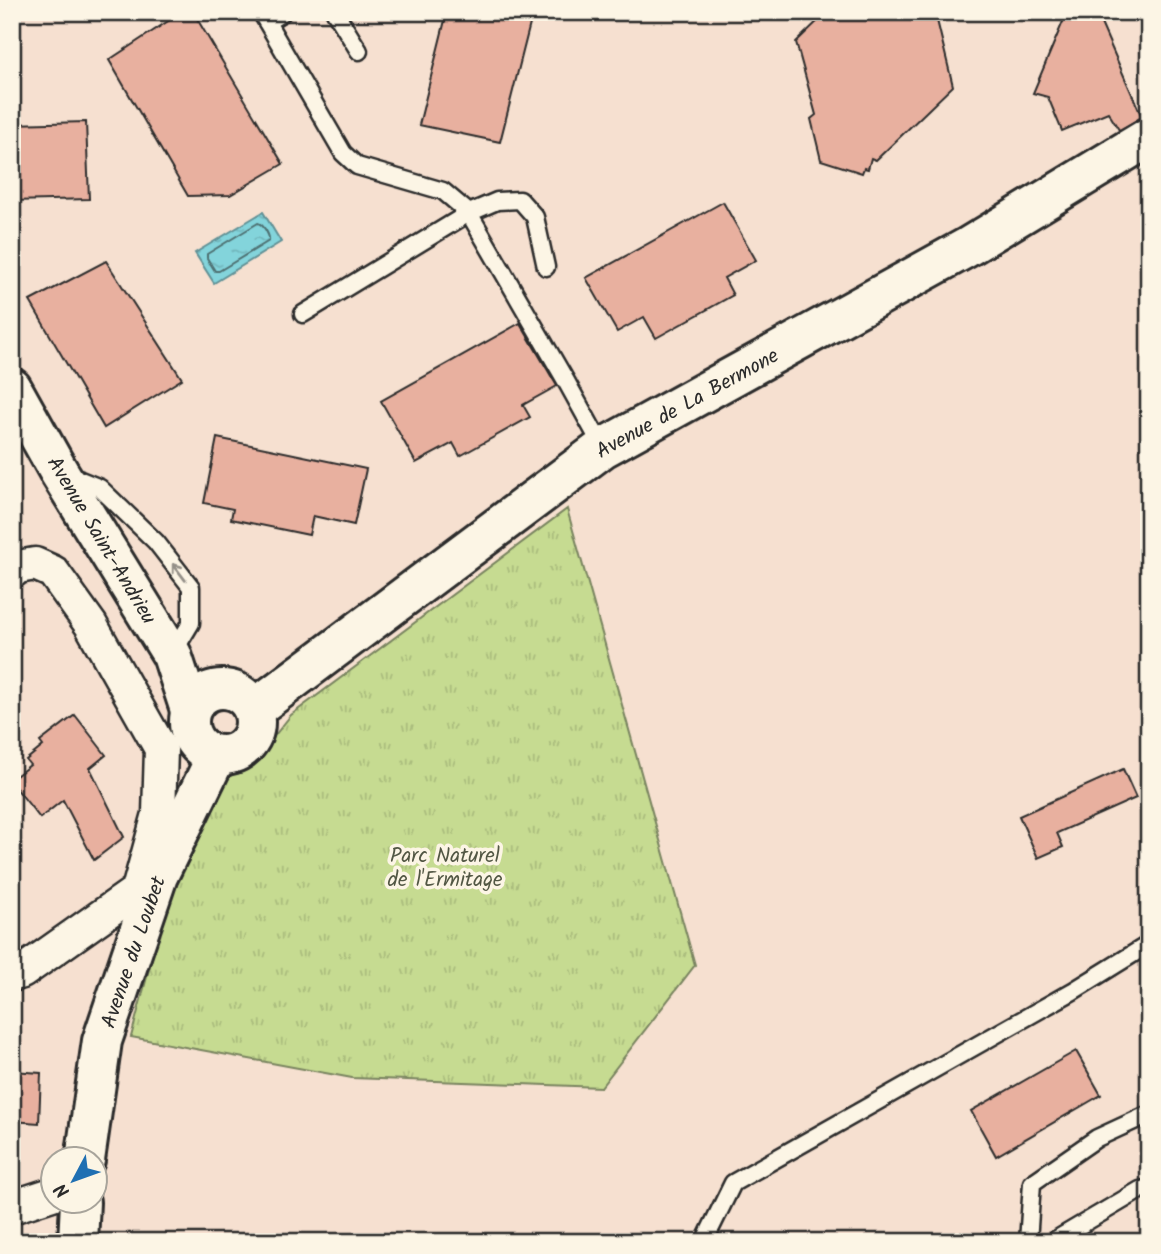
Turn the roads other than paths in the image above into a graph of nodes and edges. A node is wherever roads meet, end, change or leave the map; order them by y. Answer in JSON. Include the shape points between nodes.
{"nodes":[{"id":1,"x":283,"y":12,"type":"edge"},
{"id":2,"x":335,"y":12,"type":"edge"},
{"id":3,"x":264,"y":17,"type":"edge"},
{"id":4,"x":359,"y":51,"type":"dead end"},
{"id":5,"x":1149,"y":137,"type":"edge"},
{"id":6,"x":469,"y":213,"type":"junction"},
{"id":7,"x":546,"y":267,"type":"dead end"},
{"id":8,"x":303,"y":314,"type":"dead end"},
{"id":9,"x":12,"y":388,"type":"edge"},
{"id":10,"x":603,"y":448,"type":"junction"},
{"id":11,"x":59,"y":471,"type":"junction"},
{"id":12,"x":12,"y":572,"type":"edge"},
{"id":13,"x":172,"y":655,"type":"junction"},
{"id":14,"x":223,"y":688,"type":"junction"},
{"id":15,"x":190,"y":710,"type":"junction"},
{"id":16,"x":253,"y":710,"type":"junction"},
{"id":17,"x":217,"y":755,"type":"junction"},
{"id":18,"x":148,"y":883,"type":"junction"},
{"id":19,"x":1149,"y":944,"type":"edge"},
{"id":20,"x":12,"y":975,"type":"edge"},
{"id":21,"x":1149,"y":1114,"type":"edge"},
{"id":22,"x":87,"y":1146,"type":"edge"},
{"id":23,"x":1149,"y":1188,"type":"edge"},
{"id":24,"x":38,"y":1199,"type":"edge"},
{"id":25,"x":12,"y":1207,"type":"edge"},
{"id":26,"x":79,"y":1216,"type":"edge"},
{"id":27,"x":78,"y":1242,"type":"edge"},
{"id":28,"x":704,"y":1242,"type":"edge"},
{"id":29,"x":1028,"y":1242,"type":"edge"},
{"id":30,"x":1052,"y":1242,"type":"edge"}],
"edges":[{"from":1,"to":3,"type":"lane"},
{"from":2,"to":4,"type":"lane"},
{"from":3,"to":6,"type":"lane","via":[[343,153],[357,166],[443,191]]},
{"from":5,"to":10,"type":"street","name":"Avenue de La Bermone","via":[[967,248]]},
{"from":6,"to":7,"type":"lane","via":[[497,201],[520,200],[536,217]]},
{"from":6,"to":8,"type":"lane"},
{"from":6,"to":10,"type":"lane"},
{"from":9,"to":11,"type":"street","name":"Avenue Saint-Andrieu"},
{"from":10,"to":16,"type":"street","name":"Avenue de La Bermone"},
{"from":11,"to":13,"type":"street","name":"Avenue Saint-Andrieu"},
{"from":13,"to":11,"type":"lane","one_way":true,"via":[[191,623],[191,587],[156,542],[100,488]]},
{"from":12,"to":18,"type":"street","via":[[35,564],[53,572],[91,625],[162,749],[159,814]]},
{"from":13,"to":14,"type":"street","name":"Avenue Saint-Andrieu"},
{"from":13,"to":15,"type":"street","name":"Avenue Saint-Andrieu"},
{"from":14,"to":15,"type":"street","via":[[202,695]]},
{"from":14,"to":16,"type":"street","via":[[241,694]]},
{"from":15,"to":17,"type":"street","via":[[193,739]]},
{"from":16,"to":17,"type":"street","via":[[256,720],[251,739],[236,752]]},
{"from":17,"to":18,"type":"street","name":"Avenue du Loubet"},
{"from":18,"to":20,"type":"street"},
{"from":18,"to":22,"type":"street","name":"Avenue du Loubet","via":[[102,1041]]},
{"from":19,"to":28,"type":"lane","via":[[733,1183]]},
{"from":21,"to":29,"type":"lane","via":[[1097,1138],[1032,1183]]},
{"from":23,"to":30,"type":"lane","via":[[1140,1189]]},
{"from":24,"to":25,"type":"street"},
{"from":26,"to":27,"type":"street"}]}
